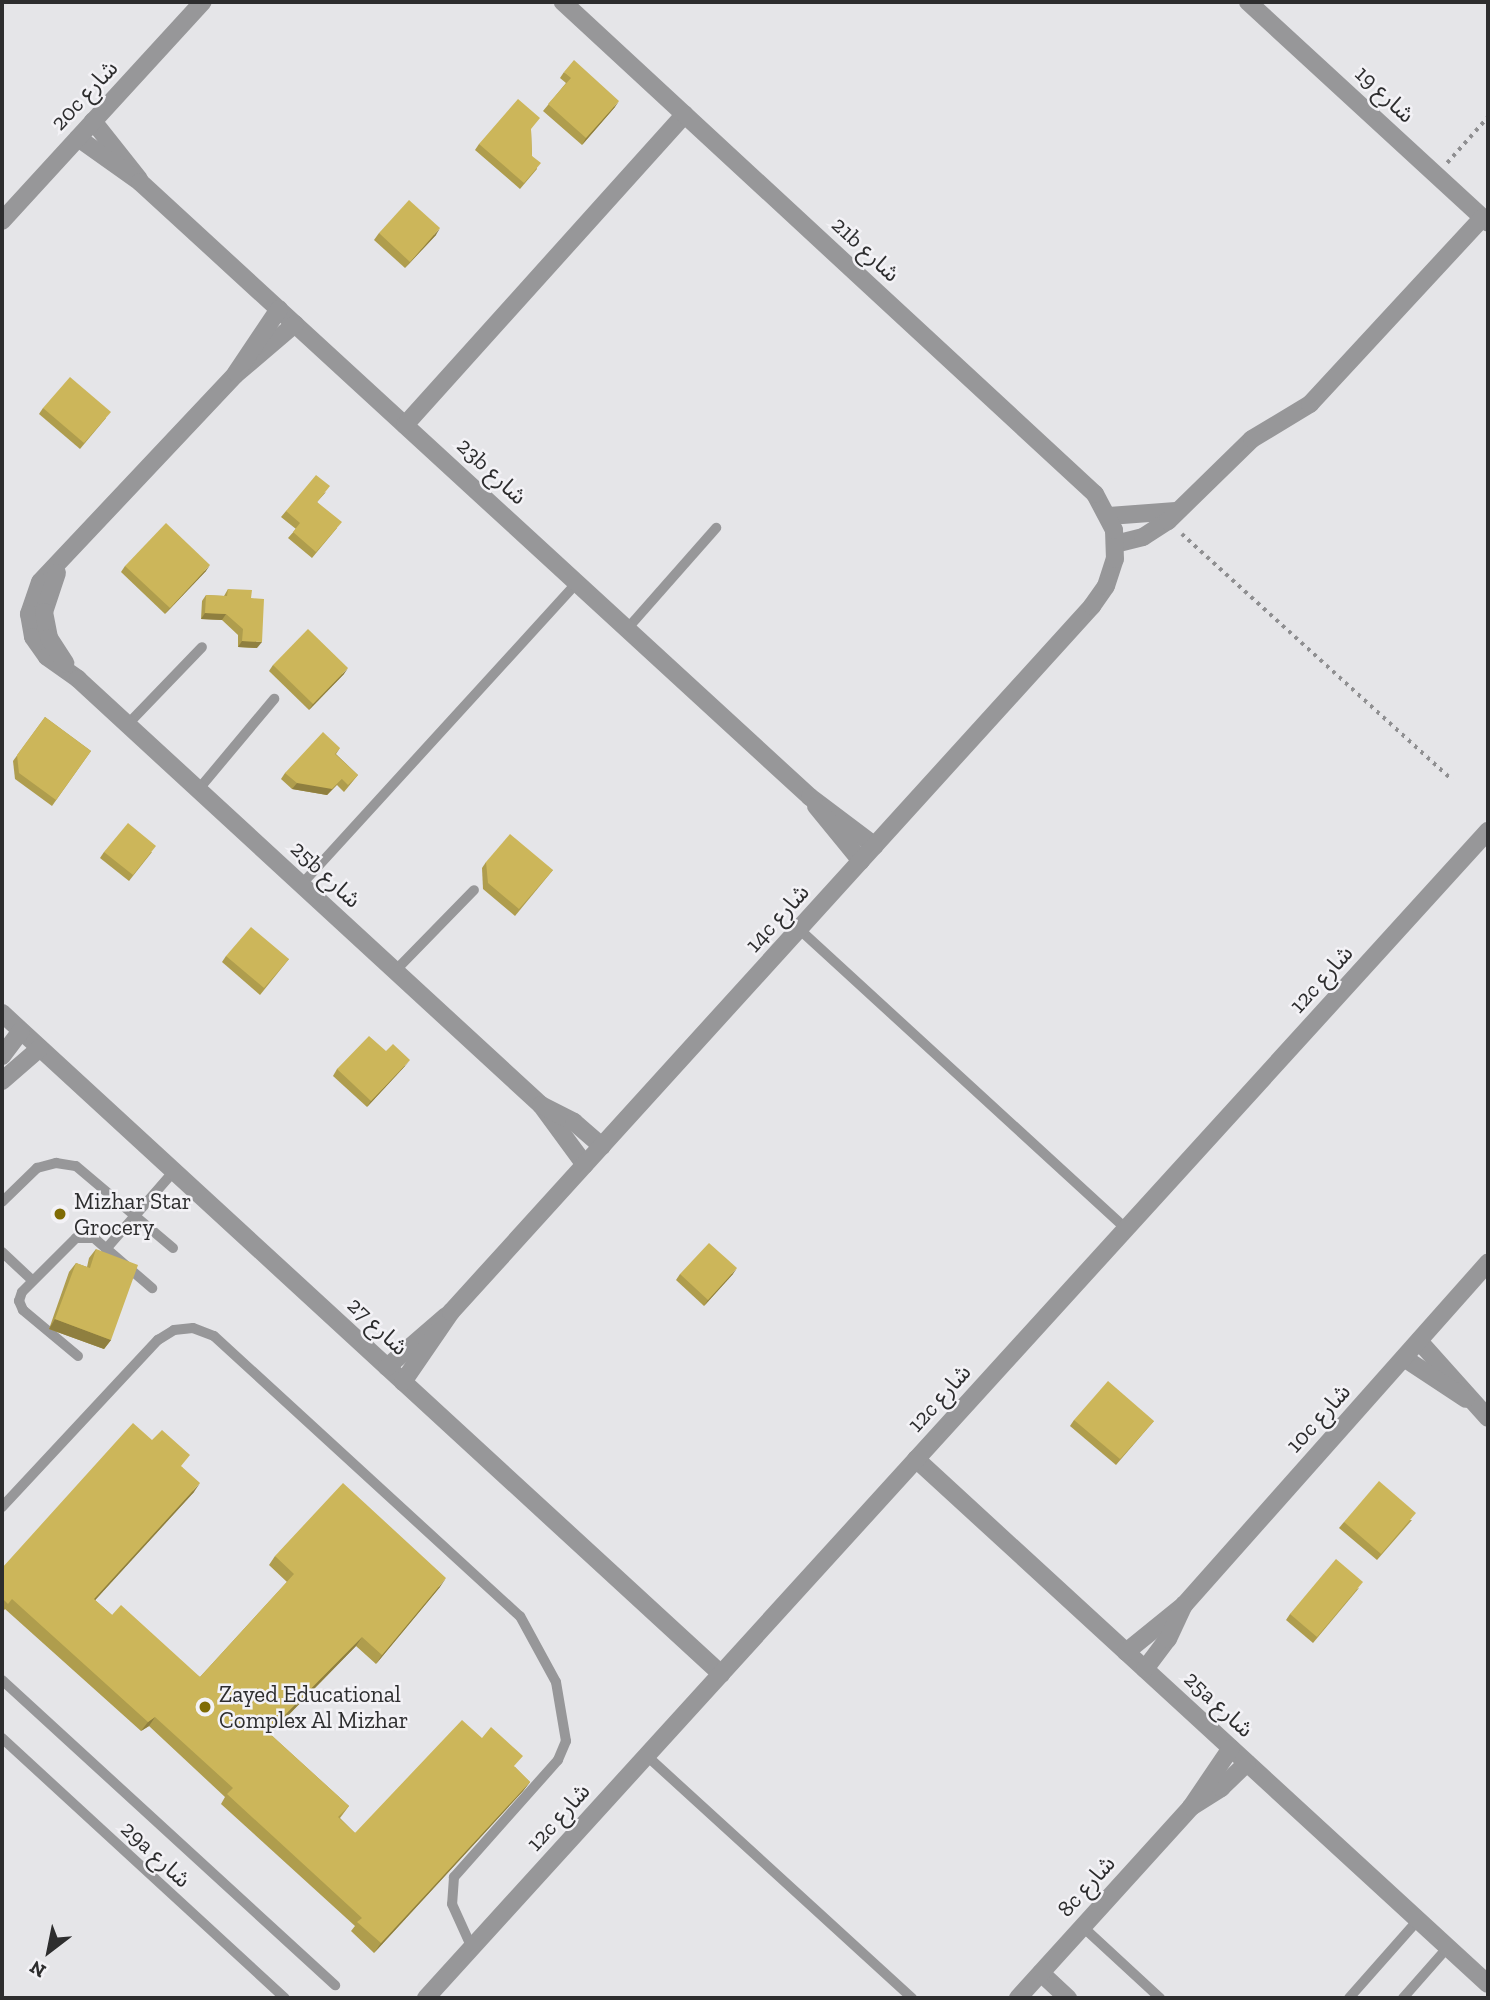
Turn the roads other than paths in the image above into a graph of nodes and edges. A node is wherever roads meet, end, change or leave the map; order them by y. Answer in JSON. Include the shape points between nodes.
{"nodes":[{"id":1,"x":564,"y":2,"type":"edge"},
{"id":2,"x":1248,"y":2,"type":"edge"},
{"id":3,"x":196,"y":4,"type":"edge"},
{"id":4,"x":685,"y":114,"type":"junction"},
{"id":5,"x":93,"y":121,"type":"junction"},
{"id":6,"x":78,"y":138,"type":"junction"},
{"id":7,"x":140,"y":182,"type":"junction"},
{"id":8,"x":1485,"y":220,"type":"edge"},
{"id":9,"x":2,"y":221,"type":"edge"},
{"id":10,"x":279,"y":309,"type":"junction"},
{"id":11,"x":295,"y":324,"type":"junction"},
{"id":12,"x":235,"y":375,"type":"junction"},
{"id":13,"x":405,"y":425,"type":"junction"},
{"id":14,"x":1109,"y":516,"type":"junction"},
{"id":15,"x":1174,"y":516,"type":"junction"},
{"id":16,"x":716,"y":528,"type":"dead end"},
{"id":17,"x":1115,"y":544,"type":"junction"},
{"id":18,"x":577,"y":583,"type":"junction"},
{"id":19,"x":627,"y":629,"type":"junction"},
{"id":20,"x":202,"y":647,"type":"dead end"},
{"id":21,"x":274,"y":699,"type":"dead end"},
{"id":22,"x":127,"y":725,"type":"junction"},
{"id":23,"x":198,"y":790,"type":"junction"},
{"id":24,"x":810,"y":797,"type":"junction"},
{"id":25,"x":1488,"y":831,"type":"edge"},
{"id":26,"x":875,"y":845,"type":"junction"},
{"id":27,"x":861,"y":861,"type":"junction"},
{"id":28,"x":302,"y":885,"type":"junction"},
{"id":29,"x":474,"y":890,"type":"dead end"},
{"id":30,"x":799,"y":929,"type":"junction"},
{"id":31,"x":395,"y":971,"type":"junction"},
{"id":32,"x":2,"y":1013,"type":"edge"},
{"id":33,"x":21,"y":1031,"type":"junction"},
{"id":34,"x":40,"y":1048,"type":"junction"},
{"id":35,"x":2,"y":1056,"type":"edge"},
{"id":36,"x":2,"y":1081,"type":"edge"},
{"id":37,"x":541,"y":1105,"type":"junction"},
{"id":38,"x":602,"y":1146,"type":"junction"},
{"id":39,"x":585,"y":1166,"type":"junction"},
{"id":40,"x":174,"y":1171,"type":"junction"},
{"id":41,"x":2,"y":1202,"type":"edge"},
{"id":42,"x":136,"y":1215,"type":"junction"},
{"id":43,"x":1126,"y":1228,"type":"junction"},
{"id":44,"x":106,"y":1248,"type":"junction"},
{"id":45,"x":173,"y":1248,"type":"dead end"},
{"id":46,"x":2,"y":1252,"type":"edge"},
{"id":47,"x":1488,"y":1263,"type":"edge"},
{"id":48,"x":33,"y":1281,"type":"junction"},
{"id":49,"x":152,"y":1288,"type":"dead end"},
{"id":50,"x":452,"y":1312,"type":"junction"},
{"id":51,"x":1419,"y":1341,"type":"junction"},
{"id":52,"x":78,"y":1356,"type":"dead end"},
{"id":53,"x":1404,"y":1358,"type":"junction"},
{"id":54,"x":387,"y":1367,"type":"junction"},
{"id":55,"x":403,"y":1382,"type":"junction"},
{"id":56,"x":1469,"y":1400,"type":"junction"},
{"id":57,"x":1488,"y":1418,"type":"edge"},
{"id":58,"x":916,"y":1459,"type":"junction"},
{"id":59,"x":2,"y":1507,"type":"edge"},
{"id":60,"x":1184,"y":1605,"type":"junction"},
{"id":61,"x":1126,"y":1652,"type":"junction"},
{"id":62,"x":1145,"y":1669,"type":"junction"},
{"id":63,"x":721,"y":1674,"type":"junction"},
{"id":64,"x":2,"y":1680,"type":"edge"},
{"id":65,"x":2,"y":1738,"type":"edge"},
{"id":66,"x":1231,"y":1748,"type":"junction"},
{"id":67,"x":647,"y":1755,"type":"junction"},
{"id":68,"x":1247,"y":1763,"type":"junction"},
{"id":69,"x":1191,"y":1807,"type":"junction"},
{"id":70,"x":1418,"y":1920,"type":"junction"},
{"id":71,"x":1083,"y":1927,"type":"junction"},
{"id":72,"x":1448,"y":1947,"type":"junction"},
{"id":73,"x":471,"y":1948,"type":"junction"},
{"id":74,"x":1041,"y":1973,"type":"junction"},
{"id":75,"x":335,"y":1984,"type":"dead end"},
{"id":76,"x":1488,"y":1984,"type":"edge"},
{"id":77,"x":285,"y":1998,"type":"edge"},
{"id":78,"x":426,"y":1998,"type":"edge"},
{"id":79,"x":912,"y":1998,"type":"edge"},
{"id":80,"x":1018,"y":1998,"type":"edge"},
{"id":81,"x":1068,"y":1998,"type":"edge"},
{"id":82,"x":1160,"y":1998,"type":"edge"},
{"id":83,"x":1349,"y":1998,"type":"edge"},
{"id":84,"x":1403,"y":1998,"type":"edge"}],
"edges":[{"from":1,"to":4,"type":"street","name":"21b شارع"},
{"from":2,"to":8,"type":"street","name":"شارع 19"},
{"from":3,"to":5,"type":"street","name":"20c شارع"},
{"from":4,"to":13,"type":"street"},
{"from":4,"to":14,"type":"street","name":"21b شارع","via":[[1095,494]]},
{"from":5,"to":6,"type":"street","name":"20c شارع"},
{"from":5,"to":7,"type":"street","name":"23b شارع"},
{"from":6,"to":7,"type":"street","name":"23b شارع"},
{"from":6,"to":9,"type":"street","name":"20c شارع"},
{"from":7,"to":10,"type":"street","name":"23b شارع"},
{"from":8,"to":15,"type":"street","via":[[1310,404],[1252,439]]},
{"from":10,"to":11,"type":"street","name":"23b شارع"},
{"from":10,"to":12,"type":"street","name":"25b شارع"},
{"from":11,"to":12,"type":"street","name":"25b شارع"},
{"from":11,"to":13,"type":"street","name":"23b شارع"},
{"from":12,"to":22,"type":"street","name":"25b شارع","via":[[68,556],[49,587],[44,612],[49,638],[78,680]]},
{"from":13,"to":18,"type":"street","name":"23b شارع"},
{"from":14,"to":15,"type":"street"},
{"from":14,"to":17,"type":"street","name":"21b شارع"},
{"from":15,"to":17,"type":"street","via":[[1143,537]]},
{"from":16,"to":19,"type":"lane"},
{"from":17,"to":26,"type":"street","name":"14c شارع","via":[[1112,573],[1100,597]]},
{"from":18,"to":19,"type":"street","name":"23b شارع"},
{"from":18,"to":28,"type":"lane"},
{"from":19,"to":24,"type":"street","name":"23b شارع"},
{"from":20,"to":22,"type":"lane"},
{"from":21,"to":23,"type":"lane"},
{"from":22,"to":23,"type":"street","name":"25b شارع"},
{"from":23,"to":28,"type":"street","name":"25b شارع"},
{"from":24,"to":26,"type":"street","name":"23b شارع"},
{"from":24,"to":27,"type":"street","name":"23b شارع"},
{"from":25,"to":43,"type":"street","name":"12c شارع"},
{"from":26,"to":27,"type":"street","name":"14c شارع"},
{"from":27,"to":30,"type":"street","name":"14c شارع"},
{"from":28,"to":31,"type":"street","name":"25b شارع"},
{"from":29,"to":31,"type":"lane"},
{"from":30,"to":38,"type":"street","name":"14c شارع"},
{"from":30,"to":43,"type":"lane"},
{"from":31,"to":37,"type":"street","name":"25b شارع"},
{"from":32,"to":33,"type":"street","name":"شارع 27"},
{"from":33,"to":34,"type":"street","name":"شارع 27"},
{"from":33,"to":35,"type":"street"},
{"from":34,"to":36,"type":"street"},
{"from":34,"to":40,"type":"street","name":"شارع 27"},
{"from":37,"to":38,"type":"street","name":"25b شارع","via":[[574,1122]]},
{"from":37,"to":39,"type":"street","name":"25b شارع"},
{"from":38,"to":39,"type":"street","name":"14c شارع"},
{"from":39,"to":50,"type":"street","name":"14c شارع"},
{"from":40,"to":42,"type":"lane"},
{"from":40,"to":54,"type":"street","name":"شارع 27"},
{"from":41,"to":42,"type":"lane","via":[[28,1173],[46,1164],[66,1164],[85,1171]]},
{"from":42,"to":44,"type":"lane"},
{"from":42,"to":45,"type":"lane"},
{"from":43,"to":58,"type":"street","name":"12c شارع"},
{"from":44,"to":48,"type":"lane","via":[[90,1236],[80,1236]]},
{"from":44,"to":49,"type":"lane"},
{"from":46,"to":48,"type":"lane"},
{"from":47,"to":51,"type":"street","name":"10c شارع"},
{"from":48,"to":52,"type":"lane","via":[[22,1292],[20,1306]]},
{"from":50,"to":54,"type":"street","name":"14c شارع"},
{"from":50,"to":55,"type":"street","name":"14c شارع"},
{"from":51,"to":53,"type":"street","name":"10c شارع"},
{"from":51,"to":56,"type":"street"},
{"from":53,"to":56,"type":"street"},
{"from":53,"to":60,"type":"street","name":"10c شارع"},
{"from":54,"to":55,"type":"street","name":"شارع 27"},
{"from":55,"to":63,"type":"street","name":"شارع 27"},
{"from":56,"to":57,"type":"street"},
{"from":58,"to":61,"type":"street","name":"25a شارع"},
{"from":58,"to":63,"type":"street","name":"12c شارع"},
{"from":59,"to":73,"type":"lane","via":[[158,1340],[174,1330],[193,1328],[214,1336],[520,1616],[556,1682],[566,1741],[558,1760],[454,1877],[452,1904]]},
{"from":60,"to":61,"type":"street","name":"10c شارع"},
{"from":60,"to":62,"type":"street","name":"10c شارع","via":[[1168,1639]]},
{"from":61,"to":62,"type":"street","name":"25a شارع"},
{"from":62,"to":66,"type":"street","name":"25a شارع"},
{"from":63,"to":67,"type":"street","name":"12c شارع"},
{"from":64,"to":75,"type":"lane"},
{"from":65,"to":77,"type":"lane","name":"29a شارع"},
{"from":66,"to":68,"type":"street","name":"25a شارع"},
{"from":66,"to":69,"type":"street","name":"8c شارع"},
{"from":67,"to":73,"type":"street","name":"12c شارع"},
{"from":67,"to":79,"type":"lane"},
{"from":68,"to":69,"type":"street","name":"8c شارع","via":[[1221,1788]]},
{"from":68,"to":70,"type":"street","name":"25a شارع"},
{"from":69,"to":71,"type":"street","name":"8c شارع"},
{"from":70,"to":72,"type":"street","name":"25a شارع"},
{"from":70,"to":83,"type":"lane"},
{"from":71,"to":74,"type":"street","name":"8c شارع"},
{"from":71,"to":82,"type":"lane"},
{"from":72,"to":76,"type":"street","name":"25a شارع"},
{"from":72,"to":84,"type":"lane"},
{"from":73,"to":78,"type":"street","name":"12c شارع"},
{"from":74,"to":80,"type":"street","name":"8c شارع"},
{"from":74,"to":81,"type":"street"}]}
